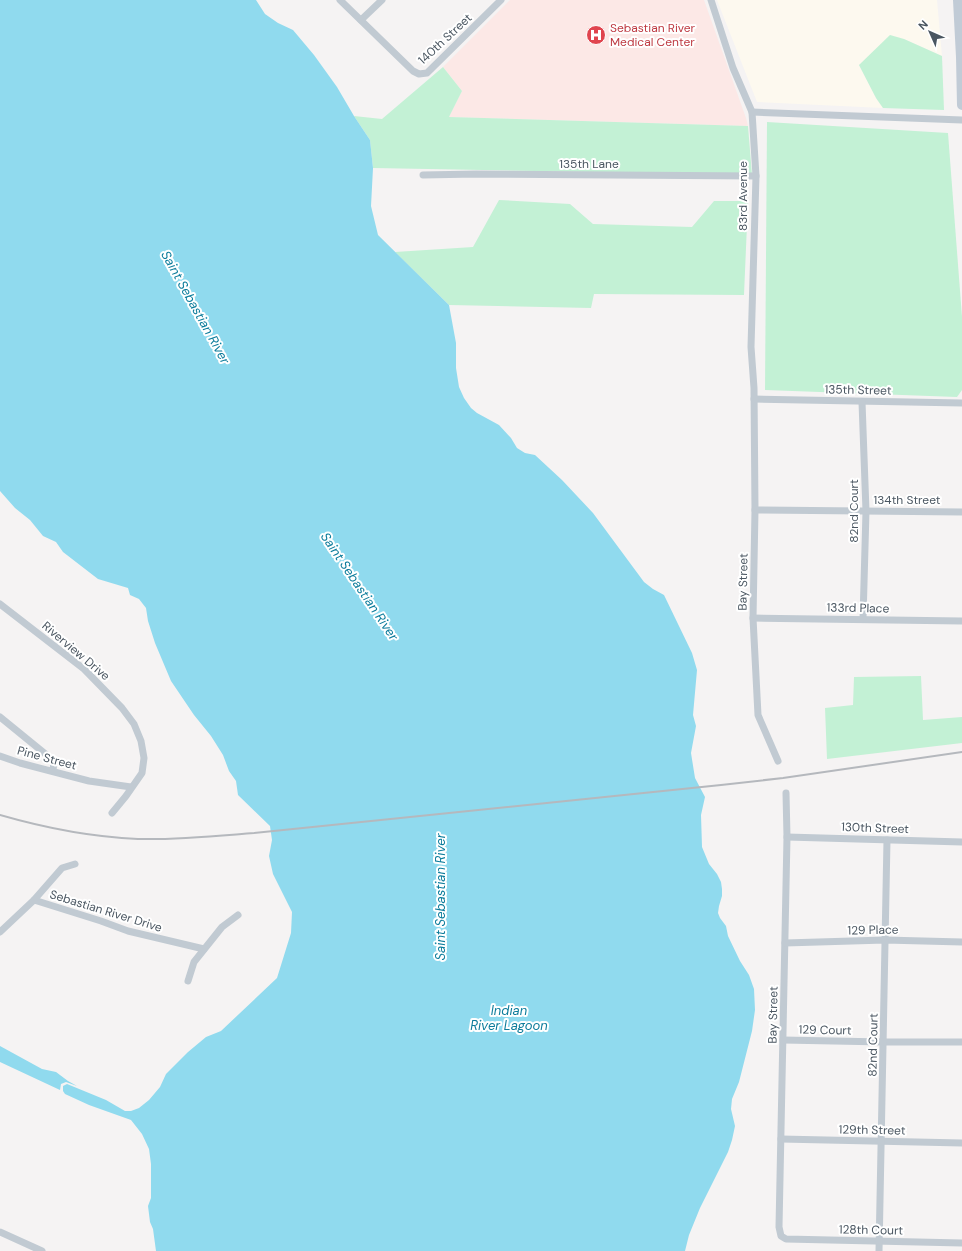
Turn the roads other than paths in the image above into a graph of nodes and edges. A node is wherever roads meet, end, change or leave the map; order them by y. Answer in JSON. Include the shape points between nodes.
{"nodes":[{"id":1,"x":340,"y":0,"type":"edge"},
{"id":2,"x":382,"y":0,"type":"edge"},
{"id":3,"x":501,"y":0,"type":"edge"},
{"id":4,"x":711,"y":0,"type":"edge"},
{"id":5,"x":958,"y":0,"type":"edge"},
{"id":6,"x":361,"y":20,"type":"junction"},
{"id":7,"x":962,"y":105,"type":"edge"},
{"id":8,"x":752,"y":112,"type":"junction"},
{"id":9,"x":962,"y":120,"type":"edge"},
{"id":10,"x":422,"y":175,"type":"dead end"},
{"id":11,"x":756,"y":176,"type":"junction"},
{"id":12,"x":754,"y":399,"type":"junction"},
{"id":13,"x":862,"y":402,"type":"junction"},
{"id":14,"x":962,"y":403,"type":"edge"},
{"id":15,"x":755,"y":510,"type":"junction"},
{"id":16,"x":866,"y":511,"type":"junction"},
{"id":17,"x":962,"y":512,"type":"edge"},
{"id":18,"x":0,"y":604,"type":"edge"},
{"id":19,"x":753,"y":618,"type":"junction"},
{"id":20,"x":863,"y":619,"type":"junction"},
{"id":21,"x":962,"y":621,"type":"edge"},
{"id":22,"x":0,"y":717,"type":"edge"},
{"id":23,"x":0,"y":756,"type":"edge"},
{"id":24,"x":778,"y":761,"type":"dead end"},
{"id":25,"x":53,"y":771,"type":"junction"},
{"id":26,"x":131,"y":787,"type":"junction"},
{"id":27,"x":786,"y":793,"type":"dead end"},
{"id":28,"x":112,"y":813,"type":"dead end"},
{"id":29,"x":787,"y":837,"type":"junction"},
{"id":30,"x":887,"y":840,"type":"junction"},
{"id":31,"x":962,"y":842,"type":"edge"},
{"id":32,"x":75,"y":864,"type":"dead end"},
{"id":33,"x":34,"y":900,"type":"junction"},
{"id":34,"x":238,"y":915,"type":"dead end"},
{"id":35,"x":0,"y":932,"type":"edge"},
{"id":36,"x":885,"y":940,"type":"junction"},
{"id":37,"x":962,"y":942,"type":"edge"},
{"id":38,"x":784,"y":943,"type":"junction"},
{"id":39,"x":204,"y":949,"type":"junction"},
{"id":40,"x":188,"y":981,"type":"dead end"},
{"id":41,"x":783,"y":1040,"type":"junction"},
{"id":42,"x":884,"y":1042,"type":"junction"},
{"id":43,"x":962,"y":1042,"type":"edge"},
{"id":44,"x":781,"y":1139,"type":"junction"},
{"id":45,"x":882,"y":1141,"type":"junction"},
{"id":46,"x":962,"y":1143,"type":"edge"},
{"id":47,"x":0,"y":1232,"type":"edge"},
{"id":48,"x":781,"y":1236,"type":"joint"},
{"id":49,"x":879,"y":1241,"type":"junction"},
{"id":50,"x":962,"y":1243,"type":"edge"},
{"id":51,"x":42,"y":1251,"type":"edge"},
{"id":52,"x":879,"y":1251,"type":"edge"}],
"edges":[{"from":1,"to":6,"type":"street"},
{"from":2,"to":6,"type":"street"},
{"from":3,"to":6,"type":"street","name":"140th Street","via":[[427,73],[413,72]]},
{"from":4,"to":8,"type":"street","name":"83rd Avenue","via":[[733,68]]},
{"from":5,"to":7,"type":"main road"},
{"from":8,"to":9,"type":"street"},
{"from":8,"to":11,"type":"street","name":"83rd Avenue"},
{"from":10,"to":11,"type":"street","name":"135th Lane"},
{"from":11,"to":12,"type":"street","name":"83rd Avenue","via":[[751,347]]},
{"from":12,"to":13,"type":"street","name":"135th Street"},
{"from":12,"to":15,"type":"street","name":"Bay Street"},
{"from":13,"to":14,"type":"street","name":"135th Street"},
{"from":13,"to":16,"type":"street","name":"82nd Court"},
{"from":15,"to":16,"type":"street","name":"134th Street"},
{"from":15,"to":19,"type":"street","name":"Bay Street"},
{"from":16,"to":17,"type":"street","name":"134th Street"},
{"from":16,"to":20,"type":"street","name":"82nd Court"},
{"from":18,"to":26,"type":"street","name":"Riverview Drive","via":[[84,669],[134,724],[142,740],[144,758],[142,772]]},
{"from":19,"to":20,"type":"street","name":"133rd Place"},
{"from":19,"to":24,"type":"street","name":"Bay Street","via":[[758,715]]},
{"from":20,"to":21,"type":"street","name":"133rd Place"},
{"from":22,"to":25,"type":"street","via":[[54,761]]},
{"from":23,"to":25,"type":"street","name":"Pine Street"},
{"from":25,"to":26,"type":"street","name":"Pine Street","via":[[89,781]]},
{"from":26,"to":28,"type":"street","name":"Riverview Drive"},
{"from":27,"to":29,"type":"street","name":"Bay Street"},
{"from":29,"to":30,"type":"street","name":"130th Street"},
{"from":29,"to":38,"type":"street","name":"Bay Street"},
{"from":30,"to":31,"type":"street","name":"130th Street"},
{"from":30,"to":36,"type":"street","name":"82nd Court"},
{"from":32,"to":33,"type":"street","name":"Sebastian River Drive","via":[[62,868]]},
{"from":33,"to":35,"type":"street"},
{"from":33,"to":39,"type":"street","name":"Sebastian River Drive","via":[[128,931]]},
{"from":34,"to":39,"type":"street","via":[[222,927]]},
{"from":36,"to":37,"type":"street","name":"129 Place"},
{"from":36,"to":38,"type":"street","name":"129 Place"},
{"from":36,"to":42,"type":"street","name":"82nd Court"},
{"from":38,"to":41,"type":"street","name":"Bay Street"},
{"from":39,"to":40,"type":"street","via":[[194,962]]},
{"from":41,"to":42,"type":"street","name":"129 Court"},
{"from":41,"to":44,"type":"street","name":"Bay Street"},
{"from":42,"to":43,"type":"street","name":"129 Court"},
{"from":42,"to":45,"type":"street","name":"82nd Court"},
{"from":44,"to":45,"type":"street","name":"129th Street"},
{"from":44,"to":48,"type":"street","name":"Bay Street"},
{"from":45,"to":46,"type":"street","name":"129th Street"},
{"from":45,"to":49,"type":"street","name":"82nd Court"},
{"from":47,"to":51,"type":"street"},
{"from":48,"to":49,"type":"street","name":"128th Court","via":[[786,1239]]},
{"from":49,"to":50,"type":"street","name":"128th Court"},
{"from":49,"to":52,"type":"street","name":"82nd Court"}]}
